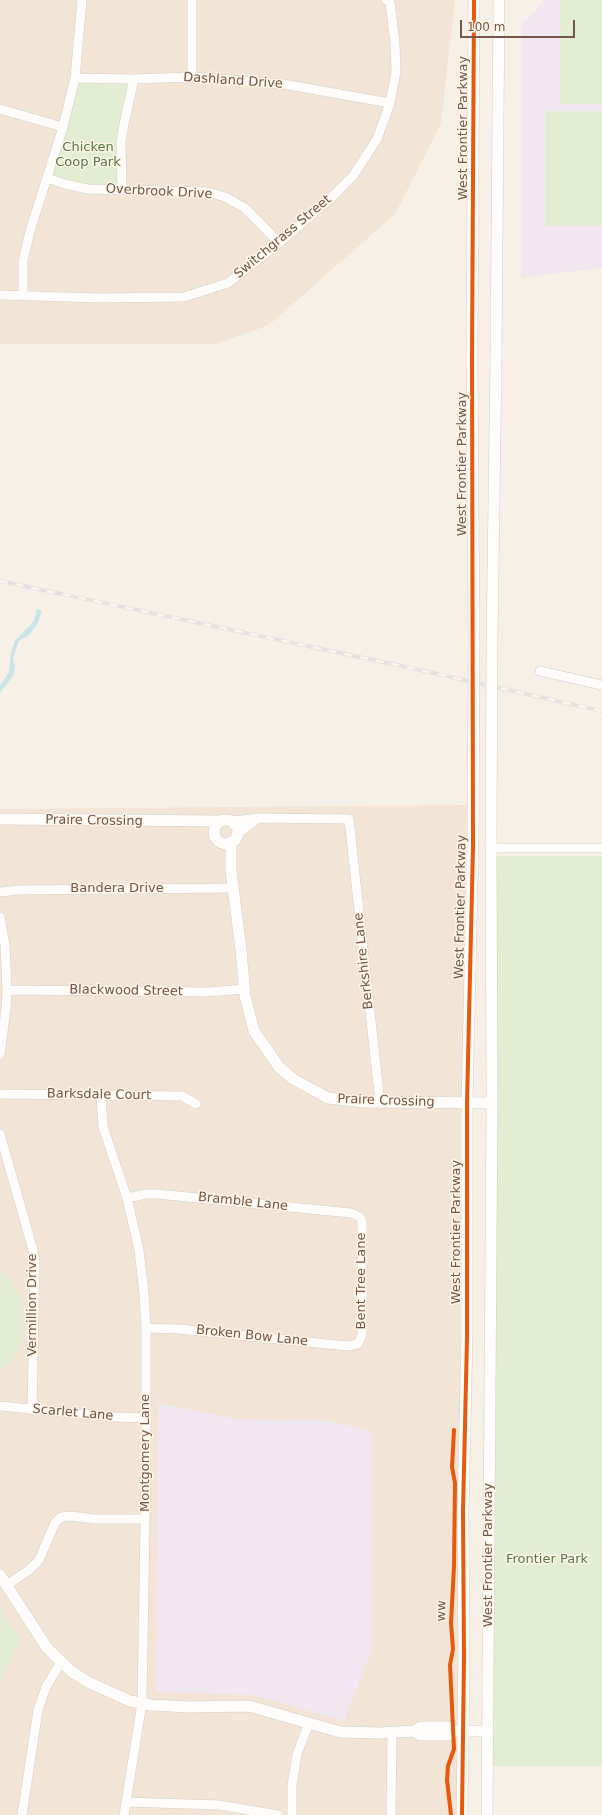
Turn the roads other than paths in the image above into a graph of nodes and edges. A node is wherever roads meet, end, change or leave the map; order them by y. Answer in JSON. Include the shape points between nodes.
{"nodes":[{"id":1,"x":82,"y":0,"type":"edge"},
{"id":2,"x":192,"y":0,"type":"edge"},
{"id":3,"x":474,"y":0,"type":"edge"},
{"id":4,"x":499,"y":0,"type":"edge"},
{"id":5,"x":388,"y":1,"type":"edge"},
{"id":6,"x":192,"y":77,"type":"junction"},
{"id":7,"x":75,"y":78,"type":"junction"},
{"id":8,"x":134,"y":79,"type":"junction"},
{"id":9,"x":390,"y":103,"type":"junction"},
{"id":10,"x":0,"y":109,"type":"edge"},
{"id":11,"x":63,"y":126,"type":"junction"},
{"id":12,"x":47,"y":178,"type":"junction"},
{"id":13,"x":122,"y":189,"type":"junction"},
{"id":14,"x":279,"y":243,"type":"junction"},
{"id":15,"x":0,"y":295,"type":"edge"},
{"id":16,"x":23,"y":295,"type":"junction"},
{"id":17,"x":540,"y":671,"type":"dead end"},
{"id":18,"x":602,"y":685,"type":"edge"},
{"id":19,"x":260,"y":818,"type":"junction"},
{"id":20,"x":0,"y":820,"type":"edge"},
{"id":21,"x":231,"y":821,"type":"junction"},
{"id":22,"x":189,"y":822,"type":"junction"},
{"id":23,"x":219,"y":822,"type":"junction"},
{"id":24,"x":213,"y":832,"type":"junction"},
{"id":25,"x":234,"y":838,"type":"junction"},
{"id":26,"x":220,"y":842,"type":"junction"},
{"id":27,"x":491,"y":844,"type":"junction"},
{"id":28,"x":602,"y":848,"type":"edge"},
{"id":29,"x":231,"y":871,"type":"junction"},
{"id":30,"x":234,"y":888,"type":"junction"},
{"id":31,"x":0,"y":892,"type":"edge"},
{"id":32,"x":0,"y":917,"type":"edge"},
{"id":33,"x":244,"y":989,"type":"junction"},
{"id":34,"x":7,"y":990,"type":"junction"},
{"id":35,"x":0,"y":1055,"type":"edge"},
{"id":36,"x":0,"y":1094,"type":"edge"},
{"id":37,"x":101,"y":1095,"type":"junction"},
{"id":38,"x":380,"y":1102,"type":"junction"},
{"id":39,"x":467,"y":1103,"type":"junction"},
{"id":40,"x":196,"y":1104,"type":"dead end"},
{"id":41,"x":492,"y":1104,"type":"junction"},
{"id":42,"x":0,"y":1134,"type":"edge"},
{"id":43,"x":126,"y":1198,"type":"junction"},
{"id":44,"x":360,"y":1217,"type":"joint"},
{"id":45,"x":146,"y":1328,"type":"junction"},
{"id":46,"x":358,"y":1344,"type":"joint"},
{"id":47,"x":0,"y":1406,"type":"edge"},
{"id":48,"x":32,"y":1410,"type":"junction"},
{"id":49,"x":146,"y":1418,"type":"junction"},
{"id":50,"x":145,"y":1519,"type":"junction"},
{"id":51,"x":0,"y":1575,"type":"edge"},
{"id":52,"x":7,"y":1585,"type":"junction"},
{"id":53,"x":61,"y":1662,"type":"junction"},
{"id":54,"x":142,"y":1703,"type":"junction"},
{"id":55,"x":309,"y":1723,"type":"junction"},
{"id":56,"x":458,"y":1731,"type":"junction"},
{"id":57,"x":488,"y":1731,"type":"junction"},
{"id":58,"x":392,"y":1733,"type":"junction"},
{"id":59,"x":126,"y":1802,"type":"junction"},
{"id":60,"x":22,"y":1815,"type":"edge"},
{"id":61,"x":124,"y":1815,"type":"edge"},
{"id":62,"x":278,"y":1815,"type":"edge"},
{"id":63,"x":292,"y":1815,"type":"edge"},
{"id":64,"x":391,"y":1815,"type":"edge"},
{"id":65,"x":462,"y":1815,"type":"edge"},
{"id":66,"x":487,"y":1815,"type":"edge"}],
"edges":[{"from":1,"to":7,"type":"street"},
{"from":2,"to":6,"type":"street"},
{"from":3,"to":39,"type":"street","name":"West Frontier Parkway","bridge":true,"via":[[473,839]]},
{"from":4,"to":27,"type":"street","name":"West Frontier Parkway","bridge":true},
{"from":5,"to":9,"type":"street","name":"Switchgrass Street","via":[[395,43],[396,72]]},
{"from":6,"to":8,"type":"street","name":"Dashland Drive"},
{"from":6,"to":9,"type":"street","name":"Dashland Drive","via":[[283,84]]},
{"from":7,"to":8,"type":"street","name":"Dashland Drive"},
{"from":7,"to":11,"type":"street"},
{"from":8,"to":13,"type":"street","via":[[121,142]]},
{"from":9,"to":14,"type":"street","name":"Switchgrass Street","via":[[377,139],[353,176]]},
{"from":10,"to":11,"type":"street"},
{"from":11,"to":12,"type":"street"},
{"from":12,"to":13,"type":"street","name":"Overbrook Drive","via":[[87,189]]},
{"from":12,"to":16,"type":"street","via":[[23,261]]},
{"from":13,"to":14,"type":"street","name":"Overbrook Drive","via":[[208,192],[225,196],[245,208]]},
{"from":14,"to":16,"type":"street","name":"Switchgrass Street","via":[[228,283],[184,297],[98,298]]},
{"from":15,"to":16,"type":"street","name":"Switchgrass Street"},
{"from":17,"to":18,"type":"street"},
{"from":19,"to":21,"type":"street"},
{"from":19,"to":25,"type":"street"},
{"from":19,"to":38,"type":"street","name":"Berkshire Lane","via":[[349,819]]},
{"from":20,"to":22,"type":"street","name":"Praire Crossing"},
{"from":21,"to":23,"type":"street","via":[[227,819]]},
{"from":21,"to":25,"type":"street","via":[[236,826]]},
{"from":22,"to":23,"type":"street","name":"Praire Crossing"},
{"from":22,"to":24,"type":"street","name":"Praire Crossing"},
{"from":23,"to":24,"type":"street"},
{"from":24,"to":26,"type":"street"},
{"from":25,"to":26,"type":"street","via":[[224,844]]},
{"from":25,"to":29,"type":"street","name":"Praire Crossing"},
{"from":26,"to":29,"type":"street","name":"Praire Crossing"},
{"from":27,"to":28,"type":"street"},
{"from":27,"to":41,"type":"street","name":"West Frontier Parkway"},
{"from":29,"to":30,"type":"street","name":"Praire Crossing"},
{"from":30,"to":31,"type":"street","name":"Bandera Drive"},
{"from":30,"to":33,"type":"street","name":"Praire Crossing"},
{"from":32,"to":34,"type":"street","via":[[6,945]]},
{"from":33,"to":34,"type":"street","name":"Blackwood Street","via":[[208,992]]},
{"from":33,"to":38,"type":"street","name":"Praire Crossing","via":[[254,1031],[272,1058],[293,1079],[328,1098]]},
{"from":34,"to":35,"type":"street"},
{"from":36,"to":37,"type":"street","name":"Barksdale Court"},
{"from":37,"to":40,"type":"street","name":"Barksdale Court","via":[[182,1096]]},
{"from":37,"to":43,"type":"street","name":"Montgomery Lane","via":[[104,1127]]},
{"from":38,"to":39,"type":"street","name":"Praire Crossing"},
{"from":39,"to":41,"type":"street","name":"Praire Crossing"},
{"from":39,"to":56,"type":"street","name":"West Frontier Parkway","via":[[467,1338]]},
{"from":41,"to":57,"type":"street","name":"West Frontier Parkway"},
{"from":42,"to":48,"type":"street","name":"Vermillion Drive","via":[[35,1262]]},
{"from":43,"to":44,"type":"street","name":"Bramble Lane","via":[[157,1194],[351,1213]]},
{"from":43,"to":45,"type":"street","name":"Montgomery Lane","via":[[139,1250]]},
{"from":44,"to":46,"type":"street","name":"Bent Tree Lane","via":[[363,1228],[362,1335]]},
{"from":45,"to":46,"type":"street","name":"Broken Bow Lane","via":[[347,1346]]},
{"from":45,"to":49,"type":"street","name":"Montgomery Lane"},
{"from":47,"to":48,"type":"street","name":"Scarlet Lane"},
{"from":48,"to":49,"type":"street","name":"Scarlet Lane"},
{"from":49,"to":50,"type":"street","name":"Montgomery Lane"},
{"from":50,"to":52,"type":"street","via":[[62,1517],[55,1524],[39,1560]]},
{"from":50,"to":54,"type":"street","name":"Montgomery Lane"},
{"from":51,"to":52,"type":"street"},
{"from":52,"to":53,"type":"street","via":[[47,1648]]},
{"from":53,"to":54,"type":"street","via":[[88,1682],[130,1701]]},
{"from":53,"to":60,"type":"street","via":[[46,1687],[38,1710]]},
{"from":54,"to":55,"type":"street","via":[[188,1707],[249,1706]]},
{"from":54,"to":59,"type":"street","name":"Montgomery Lane"},
{"from":55,"to":58,"type":"street","via":[[340,1732]]},
{"from":55,"to":63,"type":"street","via":[[297,1754],[292,1786]]},
{"from":56,"to":57,"type":"street"},
{"from":56,"to":58,"type":"street","via":[[448,1735],[420,1735],[414,1731]]},
{"from":56,"to":65,"type":"street","name":"West Frontier Parkway"},
{"from":57,"to":66,"type":"street","name":"West Frontier Parkway"},
{"from":58,"to":64,"type":"street"},
{"from":59,"to":61,"type":"street","name":"Montgomery Lane"},
{"from":59,"to":62,"type":"street","via":[[219,1804]]}]}
